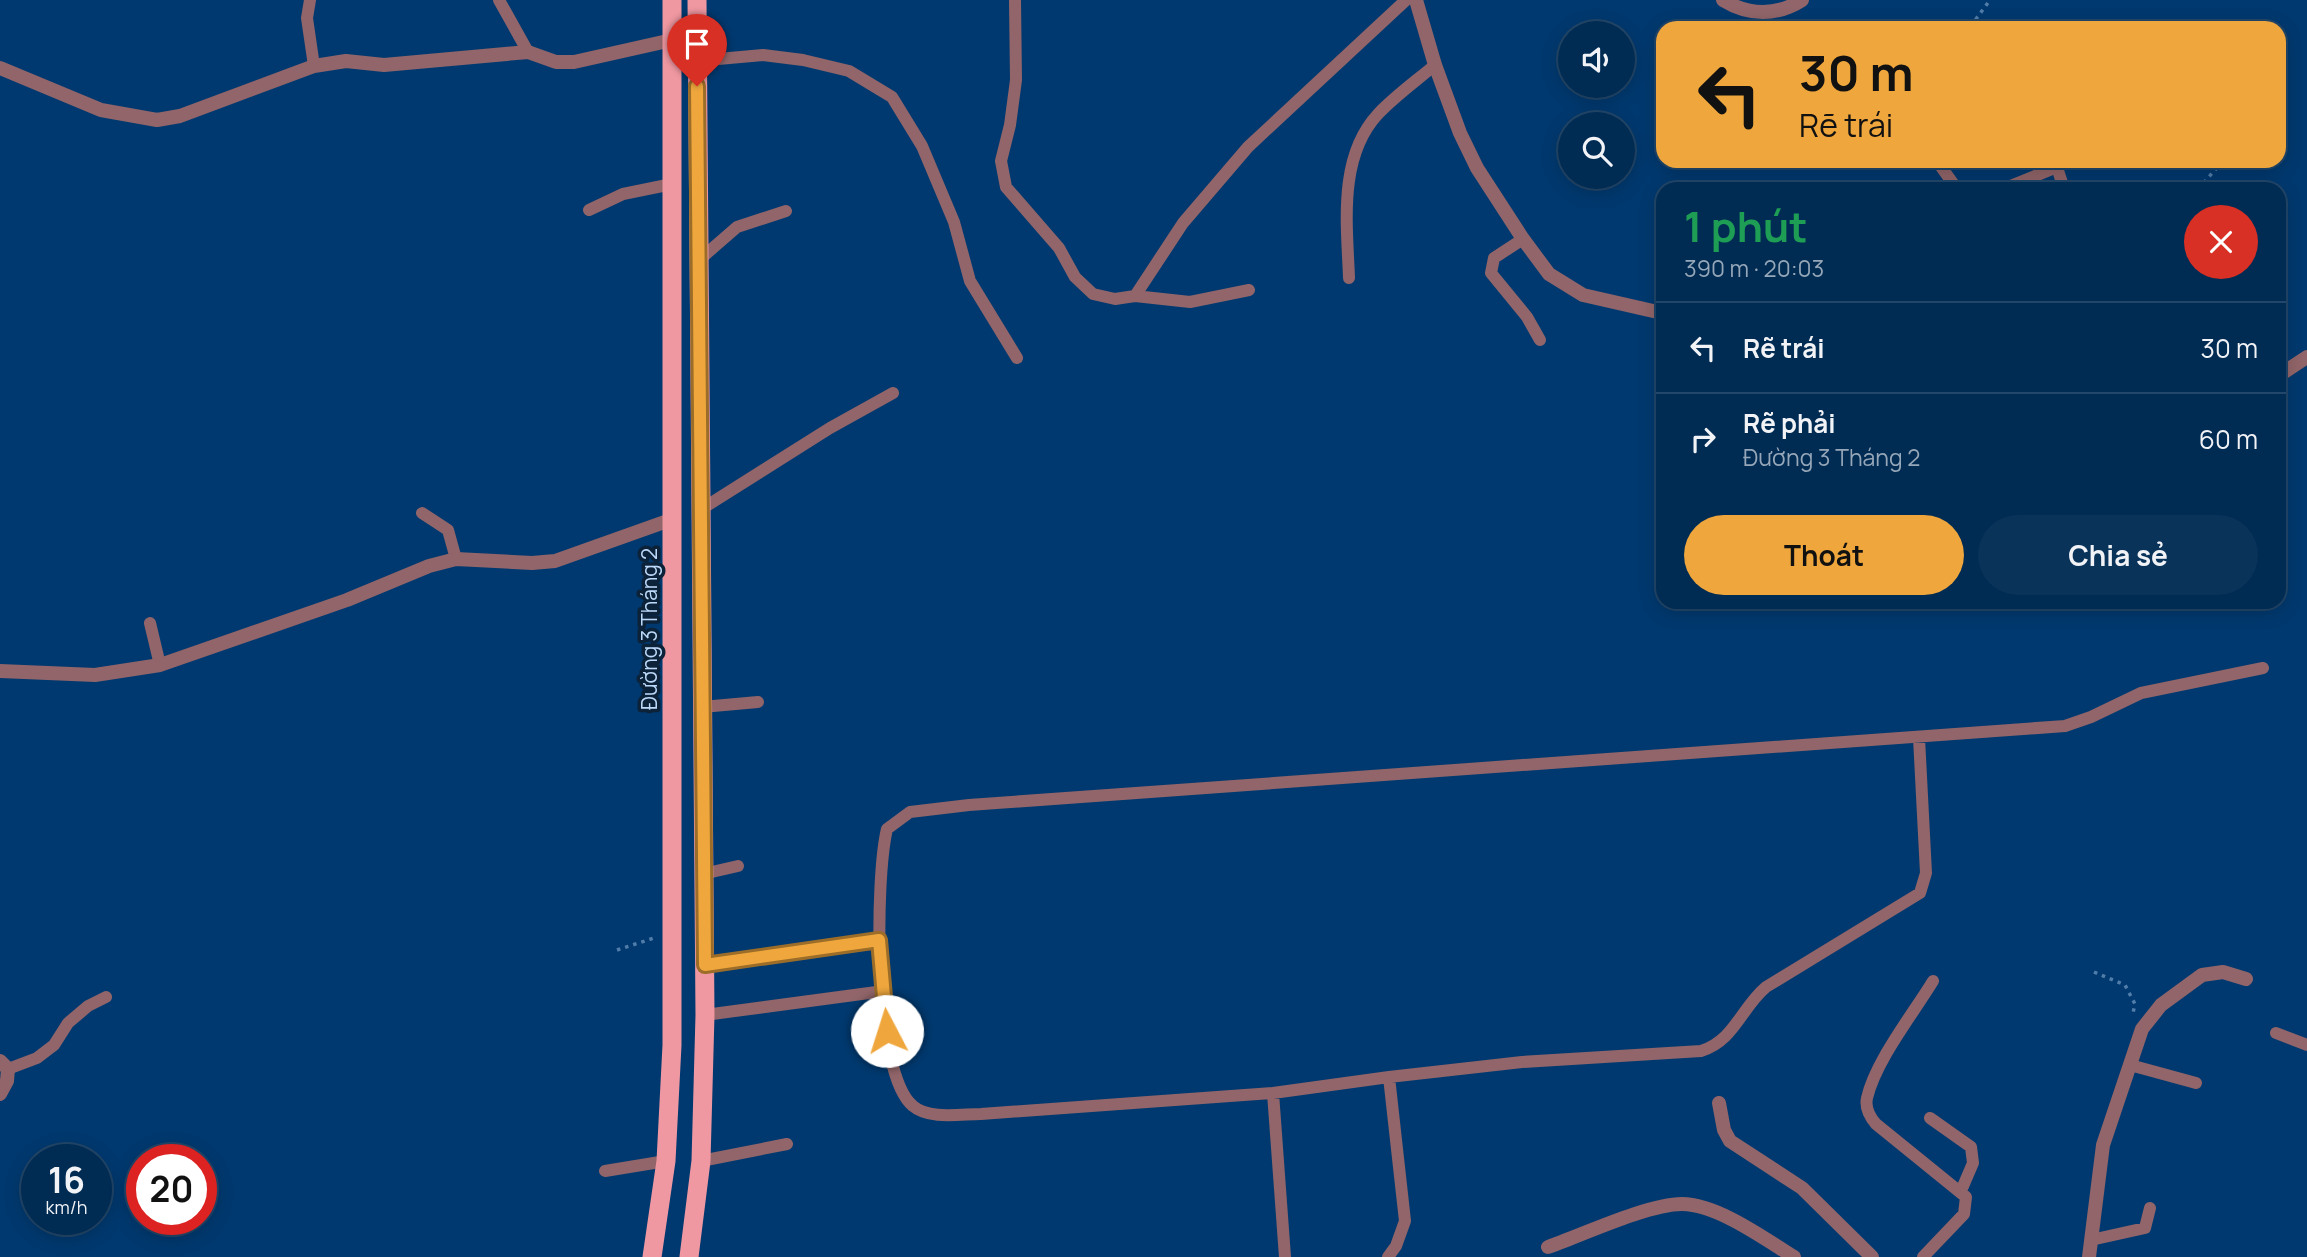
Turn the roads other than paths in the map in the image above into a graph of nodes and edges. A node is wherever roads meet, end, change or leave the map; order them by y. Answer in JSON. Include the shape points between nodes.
{"nodes":[{"id":1,"x":310,"y":0,"type":"edge"},
{"id":2,"x":499,"y":0,"type":"edge"},
{"id":3,"x":672,"y":0,"type":"edge"},
{"id":4,"x":697,"y":0,"type":"edge"},
{"id":5,"x":1015,"y":0,"type":"edge"},
{"id":6,"x":1406,"y":0,"type":"edge"},
{"id":7,"x":1416,"y":0,"type":"edge"},
{"id":8,"x":1723,"y":0,"type":"edge"},
{"id":9,"x":1802,"y":0,"type":"edge"},
{"id":10,"x":672,"y":46,"type":"junction"},
{"id":11,"x":528,"y":52,"type":"junction"},
{"id":12,"x":696,"y":61,"type":"junction"},
{"id":13,"x":1435,"y":65,"type":"junction"},
{"id":14,"x":314,"y":66,"type":"junction"},
{"id":15,"x":0,"y":68,"type":"edge"},
{"id":16,"x":2048,"y":168,"type":"edge"},
{"id":17,"x":2018,"y":182,"type":"edge"},
{"id":18,"x":673,"y":184,"type":"junction"},
{"id":19,"x":589,"y":210,"type":"dead end"},
{"id":20,"x":786,"y":211,"type":"dead end"},
{"id":21,"x":1522,"y":239,"type":"junction"},
{"id":22,"x":699,"y":260,"type":"junction"},
{"id":23,"x":1349,"y":278,"type":"dead end"},
{"id":24,"x":1249,"y":290,"type":"dead end"},
{"id":25,"x":1135,"y":296,"type":"junction"},
{"id":26,"x":1656,"y":312,"type":"edge"},
{"id":27,"x":1540,"y":340,"type":"dead end"},
{"id":28,"x":2307,"y":356,"type":"edge"},
{"id":29,"x":1017,"y":358,"type":"dead end"},
{"id":30,"x":2286,"y":370,"type":"edge"},
{"id":31,"x":893,"y":393,"type":"dead end"},
{"id":32,"x":700,"y":510,"type":"junction"},
{"id":33,"x":422,"y":513,"type":"dead end"},
{"id":34,"x":673,"y":519,"type":"junction"},
{"id":35,"x":456,"y":559,"type":"junction"},
{"id":36,"x":150,"y":623,"type":"dead end"},
{"id":37,"x":160,"y":665,"type":"junction"},
{"id":38,"x":2263,"y":667,"type":"dead end"},
{"id":39,"x":0,"y":671,"type":"edge"},
{"id":40,"x":758,"y":702,"type":"dead end"},
{"id":41,"x":702,"y":707,"type":"junction"},
{"id":42,"x":1919,"y":738,"type":"junction"},
{"id":43,"x":738,"y":866,"type":"dead end"},
{"id":44,"x":703,"y":874,"type":"junction"},
{"id":45,"x":879,"y":940,"type":"junction"},
{"id":46,"x":705,"y":965,"type":"junction"},
{"id":47,"x":2246,"y":979,"type":"dead end"},
{"id":48,"x":1933,"y":981,"type":"dead end"},
{"id":49,"x":884,"y":991,"type":"junction"},
{"id":50,"x":106,"y":997,"type":"dead end"},
{"id":51,"x":705,"y":1015,"type":"junction"},
{"id":52,"x":2276,"y":1033,"type":"dead end"},
{"id":53,"x":2307,"y":1045,"type":"edge"},
{"id":54,"x":4,"y":1065,"type":"edge"},
{"id":55,"x":2130,"y":1065,"type":"junction"},
{"id":56,"x":1389,"y":1077,"type":"junction"},
{"id":57,"x":2196,"y":1083,"type":"dead end"},
{"id":58,"x":1273,"y":1093,"type":"junction"},
{"id":59,"x":0,"y":1094,"type":"edge"},
{"id":60,"x":1719,"y":1103,"type":"dead end"},
{"id":61,"x":1930,"y":1118,"type":"dead end"},
{"id":62,"x":787,"y":1144,"type":"dead end"},
{"id":63,"x":666,"y":1161,"type":"junction"},
{"id":64,"x":701,"y":1161,"type":"junction"},
{"id":65,"x":605,"y":1171,"type":"dead end"},
{"id":66,"x":1961,"y":1191,"type":"junction"},
{"id":67,"x":2150,"y":1208,"type":"dead end"},
{"id":68,"x":2091,"y":1240,"type":"junction"},
{"id":69,"x":1548,"y":1247,"type":"dead end"},
{"id":70,"x":652,"y":1257,"type":"edge"},
{"id":71,"x":689,"y":1257,"type":"edge"},
{"id":72,"x":1285,"y":1257,"type":"edge"},
{"id":73,"x":1388,"y":1257,"type":"edge"},
{"id":74,"x":1794,"y":1257,"type":"edge"},
{"id":75,"x":1872,"y":1257,"type":"edge"},
{"id":76,"x":1923,"y":1257,"type":"edge"},
{"id":77,"x":2089,"y":1257,"type":"edge"}],
"edges":[{"from":1,"to":14,"type":"lane","via":[[307,18]]},
{"from":2,"to":11,"type":"lane"},
{"from":3,"to":10,"type":"highway","name":"Đường 3 Tháng 2"},
{"from":4,"to":12,"type":"highway"},
{"from":5,"to":25,"type":"lane","via":[[1016,80],[1001,161],[1006,187],[1093,294],[1115,299]]},
{"from":6,"to":25,"type":"lane","via":[[1248,147],[1182,223]]},
{"from":7,"to":13,"type":"street"},
{"from":8,"to":9,"type":"street","via":[[1742,9],[1772,13]]},
{"from":10,"to":11,"type":"street","via":[[574,62],[556,62]]},
{"from":10,"to":12,"type":"lane"},
{"from":10,"to":18,"type":"highway","name":"Đường 3 Tháng 2"},
{"from":11,"to":14,"type":"street","via":[[384,65],[346,61]]},
{"from":12,"to":22,"type":"highway"},
{"from":12,"to":29,"type":"lane","via":[[763,55],[803,60],[849,71],[892,97],[922,146],[954,222],[970,281]]},
{"from":13,"to":21,"type":"street","via":[[1471,156]]},
{"from":13,"to":23,"type":"lane","via":[[1377,116],[1352,157]]},
{"from":14,"to":15,"type":"street","via":[[180,116],[157,120],[101,110]]},
{"from":16,"to":17,"type":"lane"},
{"from":18,"to":19,"type":"lane","via":[[623,194]]},
{"from":18,"to":34,"type":"highway","name":"Đường 3 Tháng 2"},
{"from":20,"to":22,"type":"lane","via":[[737,228]]},
{"from":21,"to":26,"type":"street","via":[[1549,274],[1583,295]]},
{"from":21,"to":27,"type":"lane","via":[[1494,258],[1491,273]]},
{"from":22,"to":32,"type":"highway"},
{"from":24,"to":25,"type":"lane","via":[[1190,302]]},
{"from":28,"to":30,"type":"street"},
{"from":31,"to":32,"type":"lane"},
{"from":32,"to":41,"type":"highway"},
{"from":33,"to":35,"type":"lane","via":[[448,530]]},
{"from":34,"to":35,"type":"street","via":[[555,561]]},
{"from":34,"to":63,"type":"highway","name":"Đường 3 Tháng 2","via":[[672,1045]]},
{"from":35,"to":37,"type":"street"},
{"from":36,"to":37,"type":"lane"},
{"from":37,"to":39,"type":"street","via":[[95,675]]},
{"from":38,"to":42,"type":"lane","via":[[2141,693],[2064,726]]},
{"from":40,"to":41,"type":"lane"},
{"from":41,"to":44,"type":"highway"},
{"from":42,"to":45,"type":"lane","via":[[910,812],[887,829],[881,855]]},
{"from":42,"to":56,"type":"lane","via":[[1926,873],[1920,893],[1766,987],[1716,1046],[1701,1051],[1522,1062]]},
{"from":43,"to":44,"type":"lane"},
{"from":44,"to":46,"type":"highway"},
{"from":45,"to":46,"type":"lane"},
{"from":45,"to":49,"type":"lane"},
{"from":46,"to":51,"type":"highway"},
{"from":47,"to":55,"type":"street","via":[[2213,972],[2192,981],[2146,1022]]},
{"from":48,"to":66,"type":"lane","via":[[1884,1062],[1867,1105],[1876,1124]]},
{"from":49,"to":51,"type":"lane"},
{"from":49,"to":58,"type":"lane","via":[[889,1051],[899,1090],[914,1108],[932,1115]]},
{"from":50,"to":54,"type":"lane","via":[[68,1023],[54,1045],[37,1058]]},
{"from":51,"to":64,"type":"highway"},
{"from":52,"to":53,"type":"lane"},
{"from":54,"to":59,"type":"street","via":[[7,1081]]},
{"from":55,"to":57,"type":"lane"},
{"from":55,"to":68,"type":"street","via":[[2103,1145]]},
{"from":56,"to":58,"type":"lane"},
{"from":56,"to":73,"type":"lane","via":[[1405,1221]]},
{"from":58,"to":72,"type":"lane"},
{"from":60,"to":75,"type":"street","via":[[1730,1141],[1802,1188]]},
{"from":61,"to":66,"type":"lane","via":[[1971,1147],[1973,1163]]},
{"from":62,"to":64,"type":"lane"},
{"from":63,"to":65,"type":"lane"},
{"from":63,"to":70,"type":"highway","name":"Đường 3 Tháng 2"},
{"from":64,"to":71,"type":"highway"},
{"from":66,"to":76,"type":"lane","via":[[1966,1197],[1964,1214]]},
{"from":67,"to":68,"type":"lane","via":[[2145,1228]]},
{"from":68,"to":77,"type":"street"},
{"from":69,"to":74,"type":"street","via":[[1663,1207],[1685,1204],[1740,1222]]}]}
